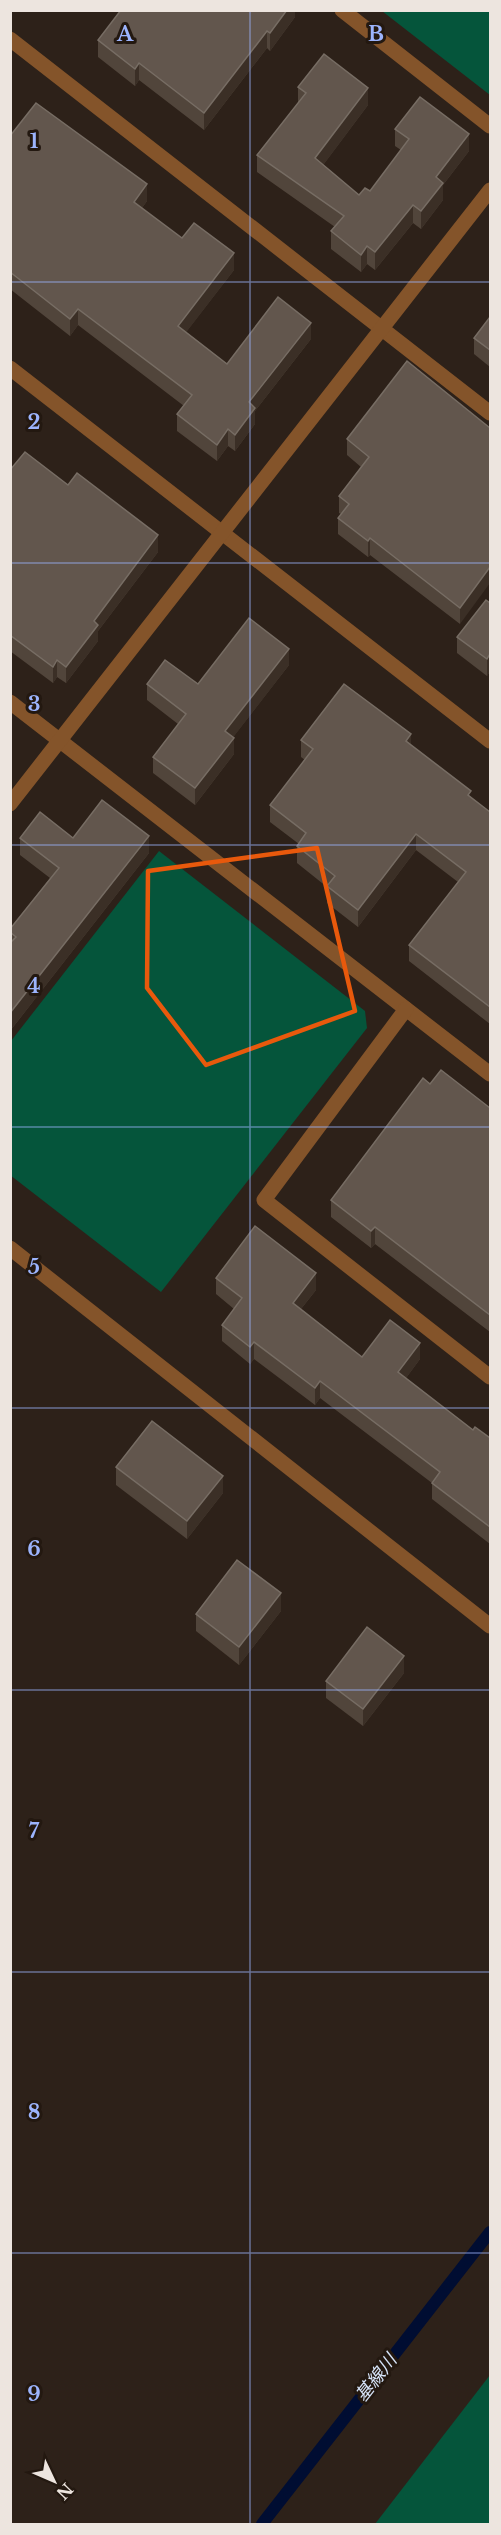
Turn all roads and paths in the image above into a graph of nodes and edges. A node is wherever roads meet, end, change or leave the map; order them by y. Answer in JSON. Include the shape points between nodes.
{"nodes":[{"id":1,"x":342,"y":10,"type":"edge"},
{"id":2,"x":10,"y":39,"type":"edge"},
{"id":3,"x":490,"y":126,"type":"edge"},
{"id":4,"x":490,"y":190,"type":"edge"},
{"id":5,"x":382,"y":328,"type":"junction"},
{"id":6,"x":10,"y":368,"type":"edge"},
{"id":7,"x":490,"y":414,"type":"edge"},
{"id":8,"x":222,"y":532,"type":"junction"},
{"id":9,"x":10,"y":702,"type":"edge"},
{"id":10,"x":60,"y":741,"type":"junction"},
{"id":11,"x":490,"y":741,"type":"edge"},
{"id":12,"x":10,"y":804,"type":"edge"},
{"id":13,"x":406,"y":1008,"type":"junction"},
{"id":14,"x":490,"y":1074,"type":"edge"},
{"id":15,"x":10,"y":1248,"type":"edge"},
{"id":16,"x":490,"y":1377,"type":"edge"},
{"id":17,"x":490,"y":1626,"type":"edge"}],
"edges":[{"from":1,"to":3,"type":"street"},
{"from":2,"to":5,"type":"street"},
{"from":4,"to":5,"type":"street"},
{"from":5,"to":7,"type":"street"},
{"from":5,"to":8,"type":"street"},
{"from":6,"to":8,"type":"street"},
{"from":8,"to":10,"type":"street"},
{"from":8,"to":11,"type":"street"},
{"from":9,"to":10,"type":"street"},
{"from":10,"to":12,"type":"street"},
{"from":10,"to":13,"type":"street"},
{"from":13,"to":14,"type":"street"},
{"from":13,"to":16,"type":"street","via":[[264,1200]]},
{"from":15,"to":17,"type":"street"}]}
